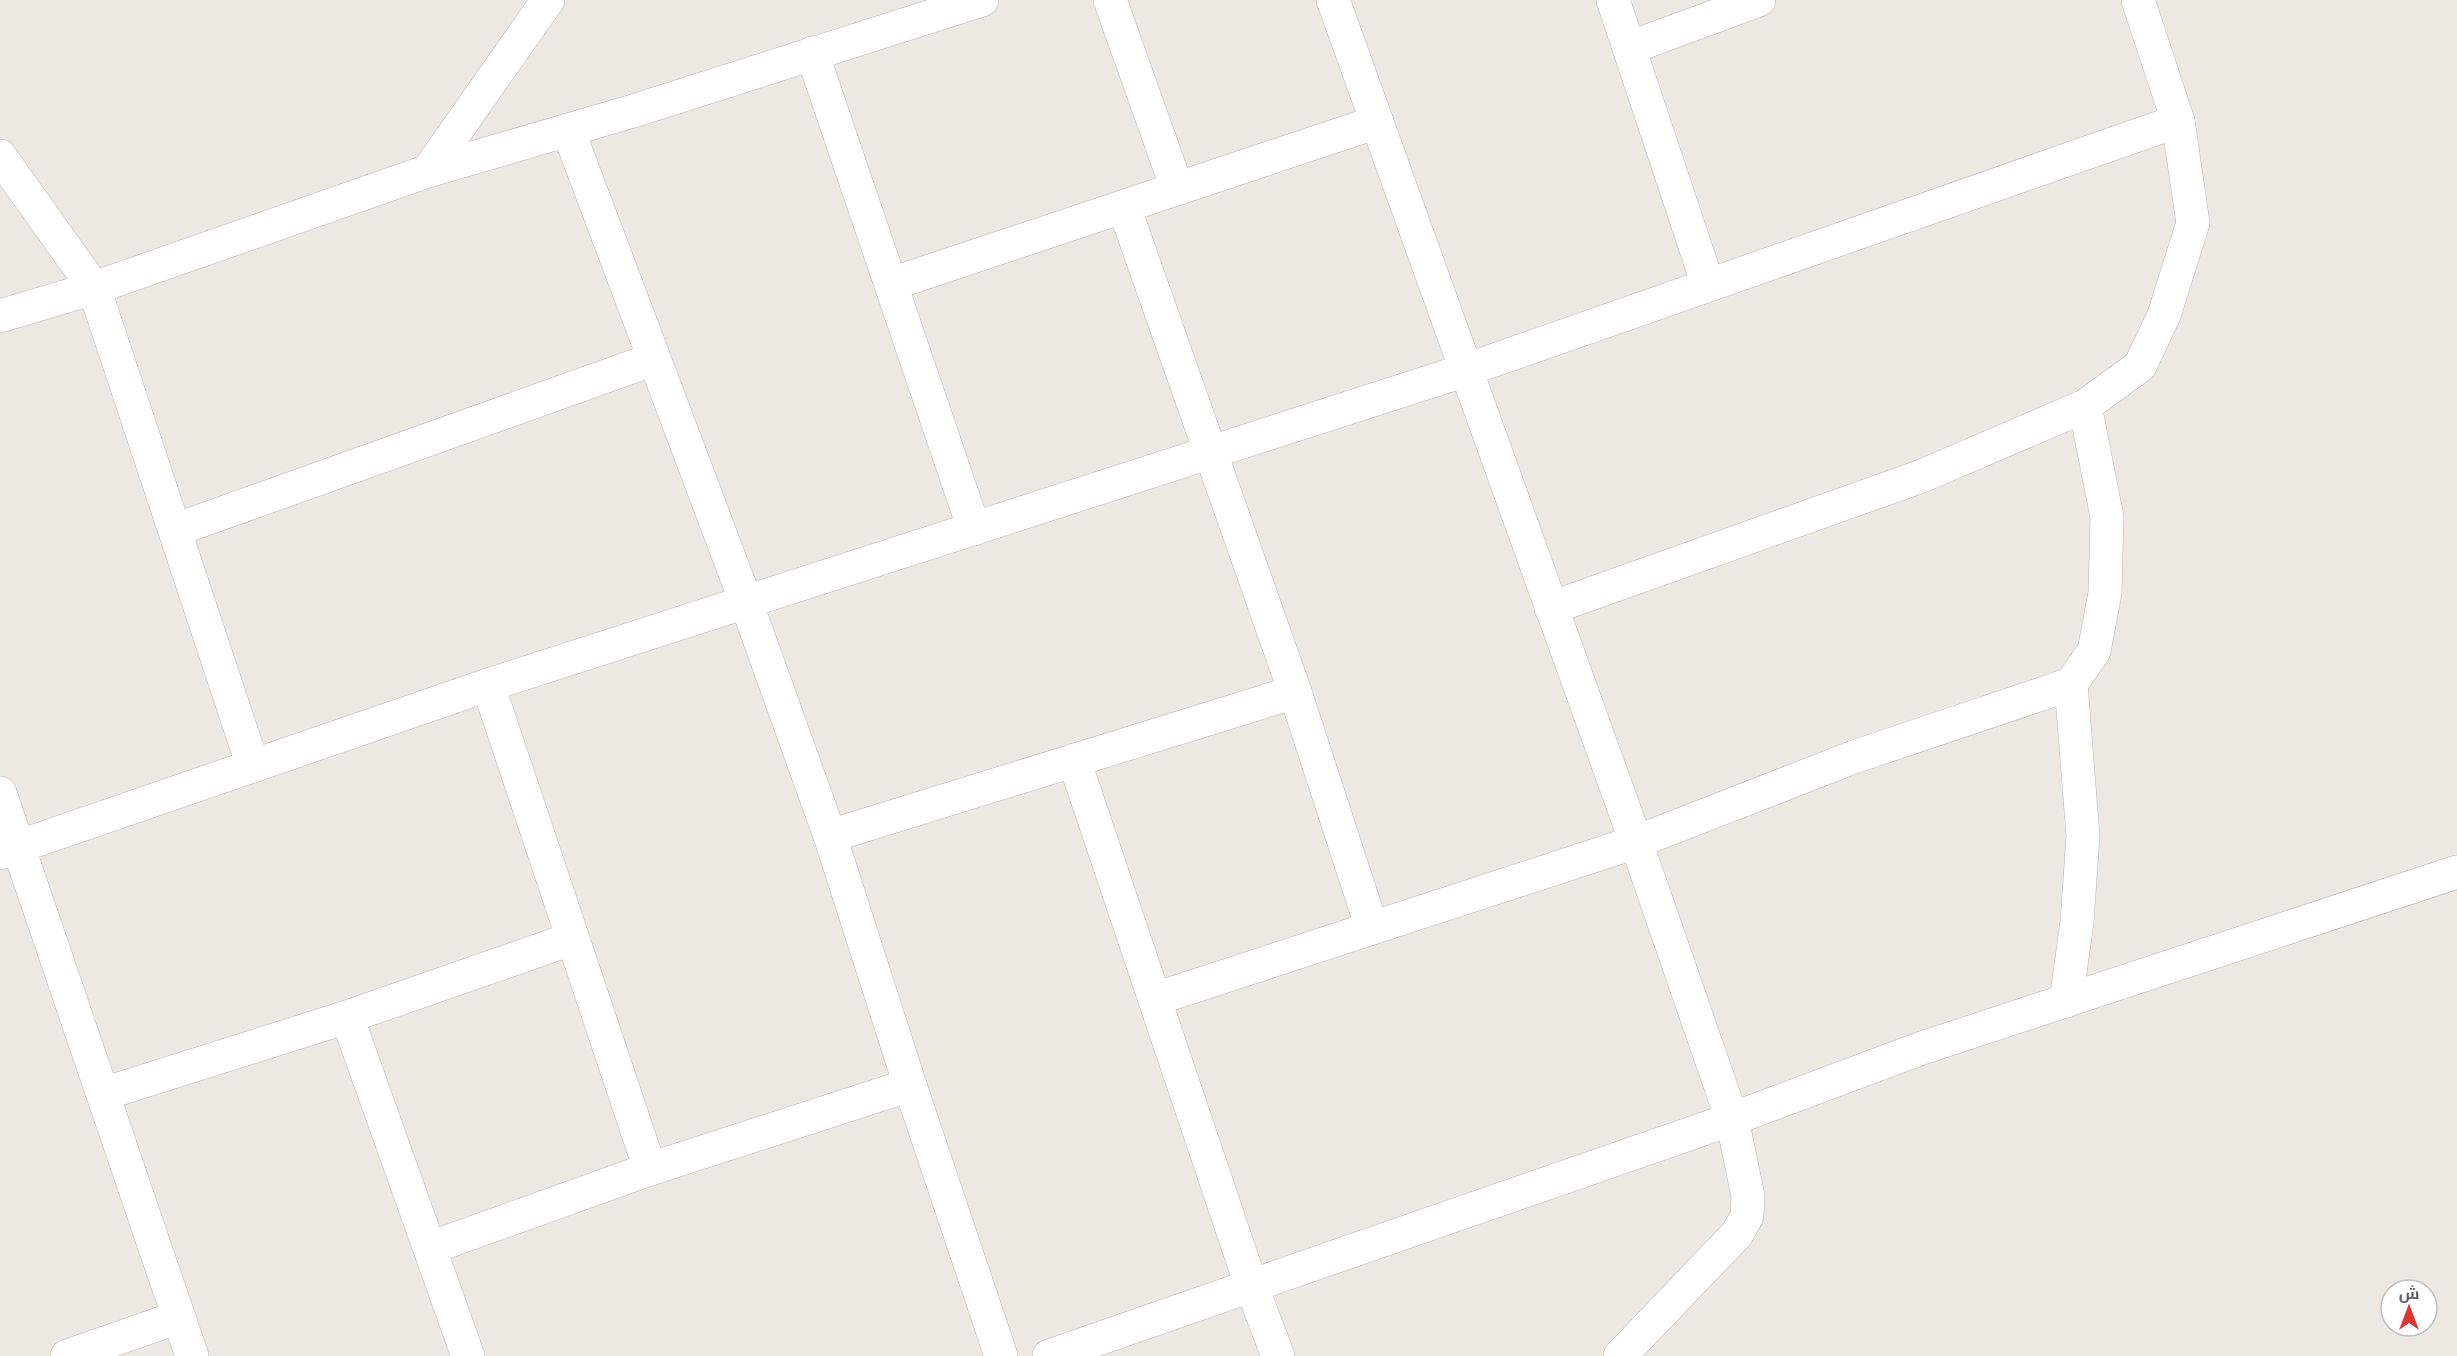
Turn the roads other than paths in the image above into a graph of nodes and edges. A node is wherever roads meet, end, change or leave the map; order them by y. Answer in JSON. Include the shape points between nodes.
{"nodes":[{"id":1,"x":982,"y":0,"type":"edge"},
{"id":2,"x":1110,"y":0,"type":"edge"},
{"id":3,"x":1333,"y":0,"type":"edge"},
{"id":4,"x":1613,"y":0,"type":"edge"},
{"id":5,"x":1759,"y":0,"type":"edge"},
{"id":6,"x":2139,"y":0,"type":"edge"},
{"id":7,"x":542,"y":2,"type":"edge"},
{"id":8,"x":1629,"y":48,"type":"junction"},
{"id":9,"x":812,"y":53,"type":"junction"},
{"id":10,"x":2178,"y":121,"type":"junction"},
{"id":11,"x":1377,"y":122,"type":"junction"},
{"id":12,"x":568,"y":130,"type":"junction"},
{"id":13,"x":0,"y":156,"type":"edge"},
{"id":14,"x":428,"y":171,"type":"junction"},
{"id":15,"x":1177,"y":188,"type":"junction"},
{"id":16,"x":1124,"y":207,"type":"junction"},
{"id":17,"x":891,"y":284,"type":"junction"},
{"id":18,"x":1708,"y":285,"type":"junction"},
{"id":19,"x":94,"y":288,"type":"junction"},
{"id":20,"x":0,"y":316,"type":"edge"},
{"id":21,"x":654,"y":359,"type":"junction"},
{"id":22,"x":1466,"y":370,"type":"junction"},
{"id":23,"x":2085,"y":406,"type":"junction"},
{"id":24,"x":1212,"y":452,"type":"junction"},
{"id":25,"x":974,"y":529,"type":"junction"},
{"id":26,"x":175,"y":530,"type":"junction"},
{"id":27,"x":746,"y":602,"type":"junction"},
{"id":28,"x":1551,"y":608,"type":"junction"},
{"id":29,"x":2071,"y":684,"type":"junction"},
{"id":30,"x":488,"y":686,"type":"junction"},
{"id":31,"x":1295,"y":692,"type":"junction"},
{"id":32,"x":1074,"y":760,"type":"junction"},
{"id":33,"x":254,"y":766,"type":"junction"},
{"id":34,"x":0,"y":793,"type":"edge"},
{"id":35,"x":830,"y":836,"type":"junction"},
{"id":36,"x":1636,"y":842,"type":"junction"},
{"id":37,"x":10,"y":849,"type":"edge"},
{"id":38,"x":2457,"y":872,"type":"edge"},
{"id":39,"x":1372,"y":928,"type":"junction"},
{"id":40,"x":571,"y":939,"type":"junction"},
{"id":41,"x":1155,"y":999,"type":"junction"},
{"id":42,"x":2066,"y":1000,"type":"junction"},
{"id":43,"x":347,"y":1017,"type":"junction"},
{"id":44,"x":910,"y":1085,"type":"junction"},
{"id":45,"x":103,"y":1094,"type":"junction"},
{"id":46,"x":1732,"y":1119,"type":"junction"},
{"id":47,"x":650,"y":1168,"type":"junction"},
{"id":48,"x":430,"y":1248,"type":"junction"},
{"id":49,"x":1251,"y":1285,"type":"junction"},
{"id":50,"x":179,"y":1317,"type":"junction"},
{"id":51,"x":67,"y":1356,"type":"edge"},
{"id":52,"x":192,"y":1356,"type":"edge"},
{"id":53,"x":468,"y":1356,"type":"edge"},
{"id":54,"x":1001,"y":1356,"type":"edge"},
{"id":55,"x":1049,"y":1356,"type":"edge"},
{"id":56,"x":1278,"y":1356,"type":"edge"},
{"id":57,"x":1620,"y":1356,"type":"edge"}],
"edges":[{"from":1,"to":9,"type":"street"},
{"from":2,"to":15,"type":"street"},
{"from":3,"to":11,"type":"street"},
{"from":4,"to":8,"type":"street"},
{"from":5,"to":8,"type":"street"},
{"from":6,"to":10,"type":"street"},
{"from":7,"to":14,"type":"street"},
{"from":8,"to":18,"type":"street"},
{"from":9,"to":12,"type":"street"},
{"from":9,"to":17,"type":"street"},
{"from":10,"to":18,"type":"street"},
{"from":10,"to":23,"type":"street","via":[[2193,223],[2164,315],[2140,366]]},
{"from":11,"to":15,"type":"street"},
{"from":11,"to":22,"type":"street"},
{"from":12,"to":14,"type":"street"},
{"from":12,"to":21,"type":"street"},
{"from":13,"to":19,"type":"street"},
{"from":14,"to":19,"type":"street"},
{"from":15,"to":16,"type":"street"},
{"from":16,"to":17,"type":"street"},
{"from":16,"to":24,"type":"street"},
{"from":17,"to":25,"type":"street"},
{"from":18,"to":22,"type":"street"},
{"from":19,"to":20,"type":"street"},
{"from":19,"to":26,"type":"street"},
{"from":21,"to":26,"type":"street"},
{"from":21,"to":27,"type":"street"},
{"from":22,"to":24,"type":"street"},
{"from":22,"to":28,"type":"street"},
{"from":23,"to":28,"type":"street","via":[[1922,476]]},
{"from":23,"to":29,"type":"street","via":[[2107,517],[2105,593],[2094,651]]},
{"from":24,"to":25,"type":"street"},
{"from":24,"to":31,"type":"street"},
{"from":25,"to":27,"type":"street"},
{"from":26,"to":33,"type":"street"},
{"from":27,"to":30,"type":"street"},
{"from":27,"to":35,"type":"street"},
{"from":28,"to":36,"type":"street"},
{"from":29,"to":36,"type":"street","via":[[1854,757]]},
{"from":29,"to":42,"type":"street","via":[[2083,836]]},
{"from":30,"to":33,"type":"street"},
{"from":30,"to":40,"type":"street"},
{"from":31,"to":32,"type":"street"},
{"from":31,"to":39,"type":"street"},
{"from":32,"to":35,"type":"street"},
{"from":32,"to":41,"type":"street"},
{"from":33,"to":37,"type":"street"},
{"from":34,"to":37,"type":"street"},
{"from":35,"to":44,"type":"street"},
{"from":36,"to":39,"type":"street"},
{"from":36,"to":46,"type":"street"},
{"from":37,"to":45,"type":"street"},
{"from":38,"to":42,"type":"street"},
{"from":39,"to":41,"type":"street"},
{"from":40,"to":43,"type":"street"},
{"from":40,"to":47,"type":"street"},
{"from":41,"to":49,"type":"street"},
{"from":42,"to":46,"type":"street","via":[[1922,1048]]},
{"from":43,"to":45,"type":"street"},
{"from":43,"to":48,"type":"street"},
{"from":44,"to":47,"type":"street"},
{"from":44,"to":54,"type":"street"},
{"from":45,"to":50,"type":"street"},
{"from":46,"to":49,"type":"street"},
{"from":46,"to":57,"type":"street","via":[[1748,1196],[1747,1216],[1737,1234]]},
{"from":47,"to":48,"type":"street"},
{"from":48,"to":53,"type":"street"},
{"from":49,"to":55,"type":"street"},
{"from":49,"to":56,"type":"street"},
{"from":50,"to":51,"type":"street"},
{"from":50,"to":52,"type":"street"}]}
